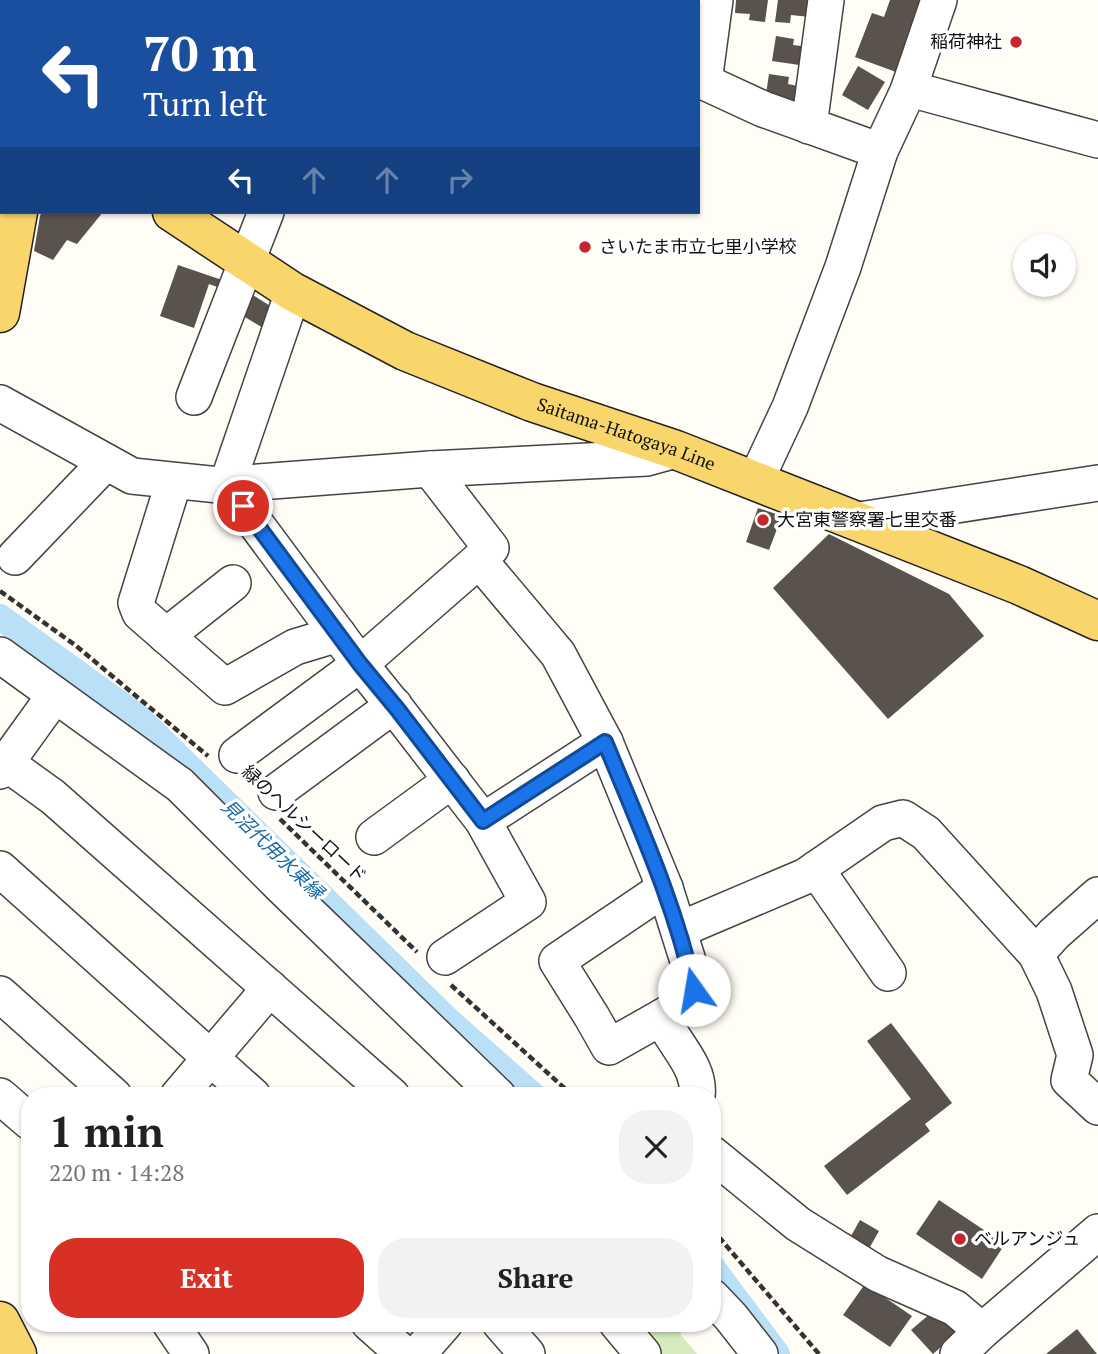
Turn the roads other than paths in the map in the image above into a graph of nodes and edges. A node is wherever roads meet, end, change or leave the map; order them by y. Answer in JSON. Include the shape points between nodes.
{"nodes":[{"id":1,"x":715,"y":0,"type":"edge"},
{"id":2,"x":826,"y":0,"type":"edge"},
{"id":3,"x":939,"y":0,"type":"edge"},
{"id":4,"x":701,"y":81,"type":"edge"},
{"id":5,"x":908,"y":91,"type":"junction"},
{"id":6,"x":809,"y":126,"type":"junction"},
{"id":7,"x":1098,"y":140,"type":"edge"},
{"id":8,"x":880,"y":151,"type":"junction"},
{"id":9,"x":18,"y":214,"type":"edge"},
{"id":10,"x":175,"y":214,"type":"edge"},
{"id":11,"x":265,"y":214,"type":"edge"},
{"id":12,"x":248,"y":261,"type":"junction"},
{"id":13,"x":293,"y":292,"type":"junction"},
{"id":14,"x":0,"y":313,"type":"edge"},
{"id":15,"x":194,"y":397,"type":"dead end"},
{"id":16,"x":0,"y":403,"type":"edge"},
{"id":17,"x":676,"y":450,"type":"junction"},
{"id":18,"x":106,"y":462,"type":"junction"},
{"id":19,"x":430,"y":469,"type":"junction"},
{"id":20,"x":174,"y":481,"type":"junction"},
{"id":21,"x":755,"y":482,"type":"junction"},
{"id":22,"x":1098,"y":483,"type":"edge"},
{"id":23,"x":227,"y":485,"type":"junction"},
{"id":24,"x":853,"y":521,"type":"junction"},
{"id":25,"x":15,"y":557,"type":"dead end"},
{"id":26,"x":479,"y":560,"type":"junction"},
{"id":27,"x":233,"y":583,"type":"dead end"},
{"id":28,"x":1098,"y":621,"type":"edge"},
{"id":29,"x":338,"y":634,"type":"junction"},
{"id":30,"x":166,"y":636,"type":"junction"},
{"id":31,"x":0,"y":655,"type":"edge"},
{"id":32,"x":360,"y":664,"type":"junction"},
{"id":33,"x":55,"y":695,"type":"junction"},
{"id":34,"x":394,"y":705,"type":"junction"},
{"id":35,"x":605,"y":742,"type":"junction"},
{"id":36,"x":226,"y":759,"type":"road end"},
{"id":37,"x":3,"y":767,"type":"edge"},
{"id":38,"x":452,"y":780,"type":"junction"},
{"id":39,"x":276,"y":803,"type":"road end"},
{"id":40,"x":483,"y":821,"type":"junction"},
{"id":41,"x":374,"y":837,"type":"dead end"},
{"id":42,"x":0,"y":869,"type":"edge"},
{"id":43,"x":816,"y":869,"type":"junction"},
{"id":44,"x":665,"y":888,"type":"junction"},
{"id":45,"x":1098,"y":895,"type":"edge"},
{"id":46,"x":679,"y":930,"type":"junction"},
{"id":47,"x":1036,"y":954,"type":"junction"},
{"id":48,"x":438,"y":965,"type":"road end"},
{"id":49,"x":888,"y":972,"type":"dead end"},
{"id":50,"x":270,"y":988,"type":"junction"},
{"id":51,"x":0,"y":994,"type":"edge"},
{"id":52,"x":662,"y":1017,"type":"junction"},
{"id":53,"x":211,"y":1057,"type":"junction"},
{"id":54,"x":104,"y":1087,"type":"edge"},
{"id":55,"x":185,"y":1087,"type":"edge"},
{"id":56,"x":243,"y":1087,"type":"edge"},
{"id":57,"x":382,"y":1087,"type":"edge"},
{"id":58,"x":489,"y":1087,"type":"edge"},
{"id":59,"x":698,"y":1087,"type":"edge"},
{"id":60,"x":0,"y":1097,"type":"edge"},
{"id":61,"x":1098,"y":1107,"type":"edge"},
{"id":62,"x":21,"y":1114,"type":"edge"},
{"id":63,"x":721,"y":1161,"type":"edge"},
{"id":64,"x":1098,"y":1232,"type":"edge"},
{"id":65,"x":721,"y":1306,"type":"edge"},
{"id":66,"x":0,"y":1321,"type":"edge"},
{"id":67,"x":176,"y":1332,"type":"edge"},
{"id":68,"x":379,"y":1332,"type":"edge"},
{"id":69,"x":437,"y":1332,"type":"edge"},
{"id":70,"x":508,"y":1332,"type":"edge"},
{"id":71,"x":625,"y":1332,"type":"edge"},
{"id":72,"x":970,"y":1342,"type":"edge"},
{"id":73,"x":17,"y":1354,"type":"edge"},
{"id":74,"x":191,"y":1354,"type":"edge"},
{"id":75,"x":404,"y":1354,"type":"edge"},
{"id":76,"x":418,"y":1354,"type":"edge"},
{"id":77,"x":527,"y":1354,"type":"edge"},
{"id":78,"x":643,"y":1354,"type":"edge"},
{"id":79,"x":761,"y":1354,"type":"edge"}],
"edges":[{"from":1,"to":4,"type":"street"},
{"from":2,"to":6,"type":"street"},
{"from":3,"to":5,"type":"street"},
{"from":4,"to":6,"type":"street"},
{"from":5,"to":7,"type":"street"},
{"from":5,"to":8,"type":"street"},
{"from":6,"to":8,"type":"street"},
{"from":8,"to":21,"type":"street","via":[[843,267],[790,407]]},
{"from":9,"to":14,"type":"main road"},
{"from":10,"to":12,"type":"main road","name":"Saitama-Hatogaya Line"},
{"from":11,"to":12,"type":"street"},
{"from":12,"to":13,"type":"main road","name":"Saitama-Hatogaya Line"},
{"from":12,"to":15,"type":"street"},
{"from":13,"to":17,"type":"main road","name":"Saitama-Hatogaya Line","via":[[405,351]]},
{"from":13,"to":23,"type":"street"},
{"from":16,"to":18,"type":"street"},
{"from":17,"to":19,"type":"street","via":[[646,458]]},
{"from":17,"to":21,"type":"main road","name":"Saitama-Hatogaya Line"},
{"from":18,"to":20,"type":"street","via":[[132,476]]},
{"from":18,"to":25,"type":"street"},
{"from":19,"to":23,"type":"street"},
{"from":19,"to":26,"type":"street","via":[[491,548]]},
{"from":20,"to":23,"type":"street"},
{"from":20,"to":30,"type":"street","via":[[136,604]]},
{"from":21,"to":24,"type":"main road","name":"Saitama-Hatogaya Line"},
{"from":22,"to":24,"type":"street"},
{"from":23,"to":29,"type":"street"},
{"from":24,"to":28,"type":"main road","name":"Saitama-Hatogaya Line"},
{"from":26,"to":32,"type":"street"},
{"from":26,"to":35,"type":"street","via":[[558,654]]},
{"from":27,"to":30,"type":"street"},
{"from":29,"to":30,"type":"street","via":[[295,647],[225,687]]},
{"from":29,"to":32,"type":"street"},
{"from":31,"to":33,"type":"street"},
{"from":32,"to":34,"type":"street"},
{"from":32,"to":36,"type":"street"},
{"from":33,"to":37,"type":"street"},
{"from":33,"to":58,"type":"street","via":[[180,785]]},
{"from":34,"to":38,"type":"street"},
{"from":34,"to":39,"type":"street"},
{"from":35,"to":40,"type":"street"},
{"from":35,"to":44,"type":"street"},
{"from":37,"to":50,"type":"street","via":[[53,797]]},
{"from":38,"to":40,"type":"street"},
{"from":38,"to":41,"type":"street"},
{"from":40,"to":48,"type":"street","via":[[528,902]]},
{"from":42,"to":53,"type":"street"},
{"from":43,"to":46,"type":"street"},
{"from":43,"to":47,"type":"street","via":[[883,823],[903,818],[926,833]]},
{"from":43,"to":49,"type":"street"},
{"from":44,"to":46,"type":"street"},
{"from":44,"to":52,"type":"street","via":[[557,961],[609,1048]]},
{"from":45,"to":47,"type":"street"},
{"from":46,"to":52,"type":"street","via":[[694,990],[686,1002]]},
{"from":47,"to":61,"type":"street","via":[[1075,1055],[1069,1080]]},
{"from":50,"to":53,"type":"street"},
{"from":50,"to":57,"type":"street"},
{"from":51,"to":54,"type":"street"},
{"from":52,"to":59,"type":"street","via":[[690,1064]]},
{"from":53,"to":55,"type":"street"},
{"from":53,"to":56,"type":"street"},
{"from":60,"to":62,"type":"street"},
{"from":63,"to":72,"type":"street","via":[[798,1224],[878,1274],[955,1308]]},
{"from":64,"to":72,"type":"street"},
{"from":65,"to":79,"type":"street"},
{"from":66,"to":73,"type":"main road"},
{"from":67,"to":74,"type":"street"},
{"from":68,"to":75,"type":"street"},
{"from":69,"to":76,"type":"street"},
{"from":70,"to":77,"type":"street"},
{"from":71,"to":78,"type":"street"}]}
